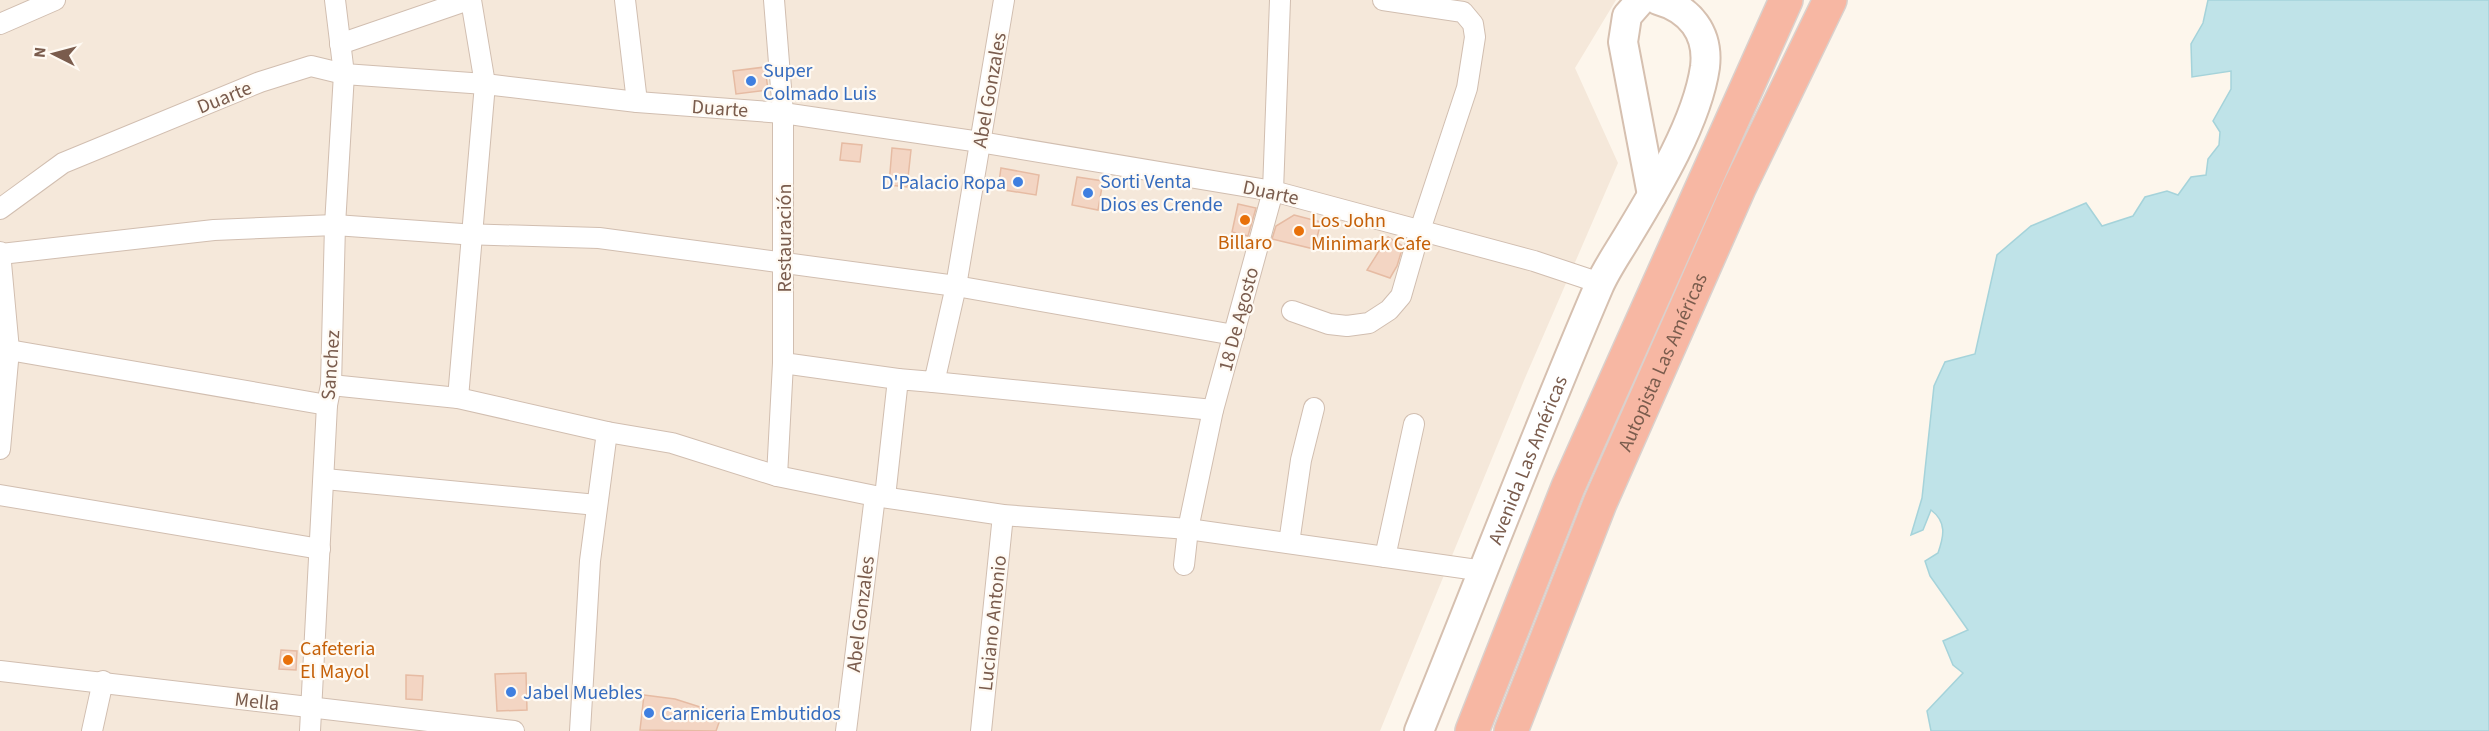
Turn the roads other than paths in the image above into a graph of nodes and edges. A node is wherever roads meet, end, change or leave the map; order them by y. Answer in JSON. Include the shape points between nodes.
{"nodes":[{"id":1,"x":55,"y":0,"type":"edge"},
{"id":2,"x":335,"y":0,"type":"edge"},
{"id":3,"x":470,"y":0,"type":"edge"},
{"id":4,"x":626,"y":0,"type":"edge"},
{"id":5,"x":774,"y":0,"type":"edge"},
{"id":6,"x":1004,"y":0,"type":"edge"},
{"id":7,"x":1280,"y":0,"type":"edge"},
{"id":8,"x":1383,"y":0,"type":"edge"},
{"id":9,"x":1641,"y":0,"type":"edge"},
{"id":10,"x":1658,"y":0,"type":"edge"},
{"id":11,"x":1786,"y":0,"type":"edge"},
{"id":12,"x":1830,"y":0,"type":"edge"},
{"id":13,"x":0,"y":24,"type":"edge"},
{"id":14,"x":340,"y":44,"type":"junction"},
{"id":15,"x":344,"y":74,"type":"junction"},
{"id":16,"x":485,"y":84,"type":"junction"},
{"id":17,"x":638,"y":102,"type":"junction"},
{"id":18,"x":783,"y":113,"type":"junction"},
{"id":19,"x":980,"y":142,"type":"junction"},
{"id":20,"x":1273,"y":190,"type":"junction"},
{"id":21,"x":1652,"y":195,"type":"junction"},
{"id":22,"x":0,"y":209,"type":"edge"},
{"id":23,"x":336,"y":225,"type":"junction"},
{"id":24,"x":1420,"y":230,"type":"junction"},
{"id":25,"x":473,"y":235,"type":"junction"},
{"id":26,"x":1,"y":253,"type":"edge"},
{"id":27,"x":784,"y":263,"type":"junction"},
{"id":28,"x":1600,"y":283,"type":"junction"},
{"id":29,"x":956,"y":286,"type":"junction"},
{"id":30,"x":1292,"y":311,"type":"dead end"},
{"id":31,"x":1234,"y":335,"type":"junction"},
{"id":32,"x":9,"y":350,"type":"junction"},
{"id":33,"x":783,"y":363,"type":"junction"},
{"id":34,"x":898,"y":379,"type":"junction"},
{"id":35,"x":933,"y":382,"type":"junction"},
{"id":36,"x":331,"y":385,"type":"junction"},
{"id":37,"x":458,"y":398,"type":"junction"},
{"id":38,"x":327,"y":405,"type":"junction"},
{"id":39,"x":1314,"y":408,"type":"dead end"},
{"id":40,"x":1213,"y":410,"type":"junction"},
{"id":41,"x":1414,"y":424,"type":"dead end"},
{"id":42,"x":607,"y":432,"type":"junction"},
{"id":43,"x":0,"y":448,"type":"edge"},
{"id":44,"x":777,"y":476,"type":"junction"},
{"id":45,"x":325,"y":479,"type":"junction"},
{"id":46,"x":0,"y":495,"type":"edge"},
{"id":47,"x":880,"y":497,"type":"junction"},
{"id":48,"x":597,"y":505,"type":"junction"},
{"id":49,"x":1003,"y":515,"type":"junction"},
{"id":50,"x":1188,"y":529,"type":"junction"},
{"id":51,"x":1289,"y":543,"type":"junction"},
{"id":52,"x":320,"y":549,"type":"junction"},
{"id":53,"x":1385,"y":557,"type":"junction"},
{"id":54,"x":1184,"y":565,"type":"dead end"},
{"id":55,"x":1484,"y":571,"type":"junction"},
{"id":56,"x":0,"y":671,"type":"edge"},
{"id":57,"x":103,"y":681,"type":"junction"},
{"id":58,"x":312,"y":706,"type":"junction"},
{"id":59,"x":92,"y":731,"type":"edge"},
{"id":60,"x":310,"y":731,"type":"edge"},
{"id":61,"x":514,"y":731,"type":"edge"},
{"id":62,"x":580,"y":731,"type":"edge"},
{"id":63,"x":846,"y":731,"type":"edge"},
{"id":64,"x":981,"y":731,"type":"edge"},
{"id":65,"x":1419,"y":731,"type":"edge"},
{"id":66,"x":1472,"y":731,"type":"edge"},
{"id":67,"x":1511,"y":731,"type":"edge"}],
"edges":[{"from":1,"to":13,"type":"street"},
{"from":2,"to":14,"type":"street","name":"Sanchez"},
{"from":3,"to":14,"type":"street"},
{"from":3,"to":16,"type":"street"},
{"from":4,"to":17,"type":"street"},
{"from":5,"to":18,"type":"street","name":"Restauración"},
{"from":6,"to":19,"type":"street","name":"Abel Gonzales"},
{"from":7,"to":20,"type":"street","name":"18 De Agosto"},
{"from":8,"to":24,"type":"street","via":[[1463,12],[1473,24],[1467,88]]},
{"from":9,"to":21,"type":"main road","via":[[1627,16],[1623,42]]},
{"from":10,"to":21,"type":"main road","name":"Avenida Las Américas","via":[[1668,2],[1693,19],[1704,44],[1705,64],[1701,88],[1686,126]]},
{"from":11,"to":66,"type":"highway","name":"Autopista Las Américas","via":[[1568,487]]},
{"from":12,"to":67,"type":"highway","name":"Autopista Las Américas","via":[[1740,188],[1600,503]]},
{"from":14,"to":15,"type":"street","name":"Sanchez"},
{"from":15,"to":16,"type":"street","name":"Duarte"},
{"from":15,"to":22,"type":"street","name":"Duarte","via":[[311,66],[250,86],[63,163]]},
{"from":15,"to":23,"type":"street","name":"Sanchez"},
{"from":16,"to":17,"type":"street","name":"Duarte"},
{"from":16,"to":25,"type":"street"},
{"from":17,"to":18,"type":"street","name":"Duarte"},
{"from":18,"to":19,"type":"street","name":"Duarte"},
{"from":18,"to":27,"type":"street","name":"Restauración"},
{"from":19,"to":20,"type":"street","name":"Duarte"},
{"from":19,"to":29,"type":"street","name":"Abel Gonzales"},
{"from":20,"to":24,"type":"street","name":"Duarte"},
{"from":20,"to":31,"type":"street","name":"18 De Agosto"},
{"from":21,"to":28,"type":"main road","name":"Avenida Las Américas"},
{"from":23,"to":25,"type":"street"},
{"from":23,"to":26,"type":"street","via":[[214,230]]},
{"from":23,"to":36,"type":"street","name":"Sanchez"},
{"from":24,"to":28,"type":"street","name":"Duarte"},
{"from":24,"to":30,"type":"street","via":[[1401,296],[1389,310],[1369,322],[1347,326]]},
{"from":25,"to":27,"type":"street","via":[[598,238]]},
{"from":25,"to":37,"type":"street"},
{"from":26,"to":32,"type":"street"},
{"from":27,"to":29,"type":"street"},
{"from":27,"to":33,"type":"street","name":"Restauración"},
{"from":28,"to":55,"type":"main road","name":"Avenida Las Américas"},
{"from":29,"to":31,"type":"street"},
{"from":29,"to":35,"type":"street","name":"Abel Gonzales"},
{"from":31,"to":40,"type":"street","name":"18 De Agosto"},
{"from":32,"to":38,"type":"street"},
{"from":32,"to":43,"type":"street"},
{"from":33,"to":34,"type":"street"},
{"from":33,"to":44,"type":"street","name":"Restauración"},
{"from":34,"to":35,"type":"street"},
{"from":34,"to":47,"type":"street","name":"Abel Gonzales"},
{"from":35,"to":40,"type":"street"},
{"from":36,"to":37,"type":"street"},
{"from":36,"to":38,"type":"street","name":"Sanchez"},
{"from":37,"to":42,"type":"street"},
{"from":38,"to":45,"type":"street","name":"Sanchez"},
{"from":39,"to":51,"type":"street","via":[[1301,460]]},
{"from":40,"to":50,"type":"street","name":"18 De Agosto"},
{"from":41,"to":53,"type":"street"},
{"from":42,"to":44,"type":"street","via":[[672,443]]},
{"from":42,"to":48,"type":"street"},
{"from":44,"to":47,"type":"street"},
{"from":45,"to":48,"type":"street"},
{"from":45,"to":52,"type":"street","name":"Sanchez"},
{"from":46,"to":52,"type":"street"},
{"from":47,"to":49,"type":"street"},
{"from":47,"to":63,"type":"street","name":"Abel Gonzales"},
{"from":48,"to":62,"type":"street"},
{"from":49,"to":50,"type":"street"},
{"from":49,"to":64,"type":"street","name":"Luciano Antonio"},
{"from":50,"to":51,"type":"street"},
{"from":50,"to":54,"type":"street","name":"18 De Agosto"},
{"from":51,"to":53,"type":"street"},
{"from":52,"to":58,"type":"street","name":"Sanchez"},
{"from":53,"to":55,"type":"street"},
{"from":55,"to":65,"type":"main road","name":"Avenida Las Américas"},
{"from":56,"to":57,"type":"street","name":"Mella"},
{"from":57,"to":58,"type":"street","name":"Mella"},
{"from":57,"to":59,"type":"street"},
{"from":58,"to":60,"type":"street","name":"Sanchez"},
{"from":58,"to":61,"type":"street","name":"Mella"}]}
